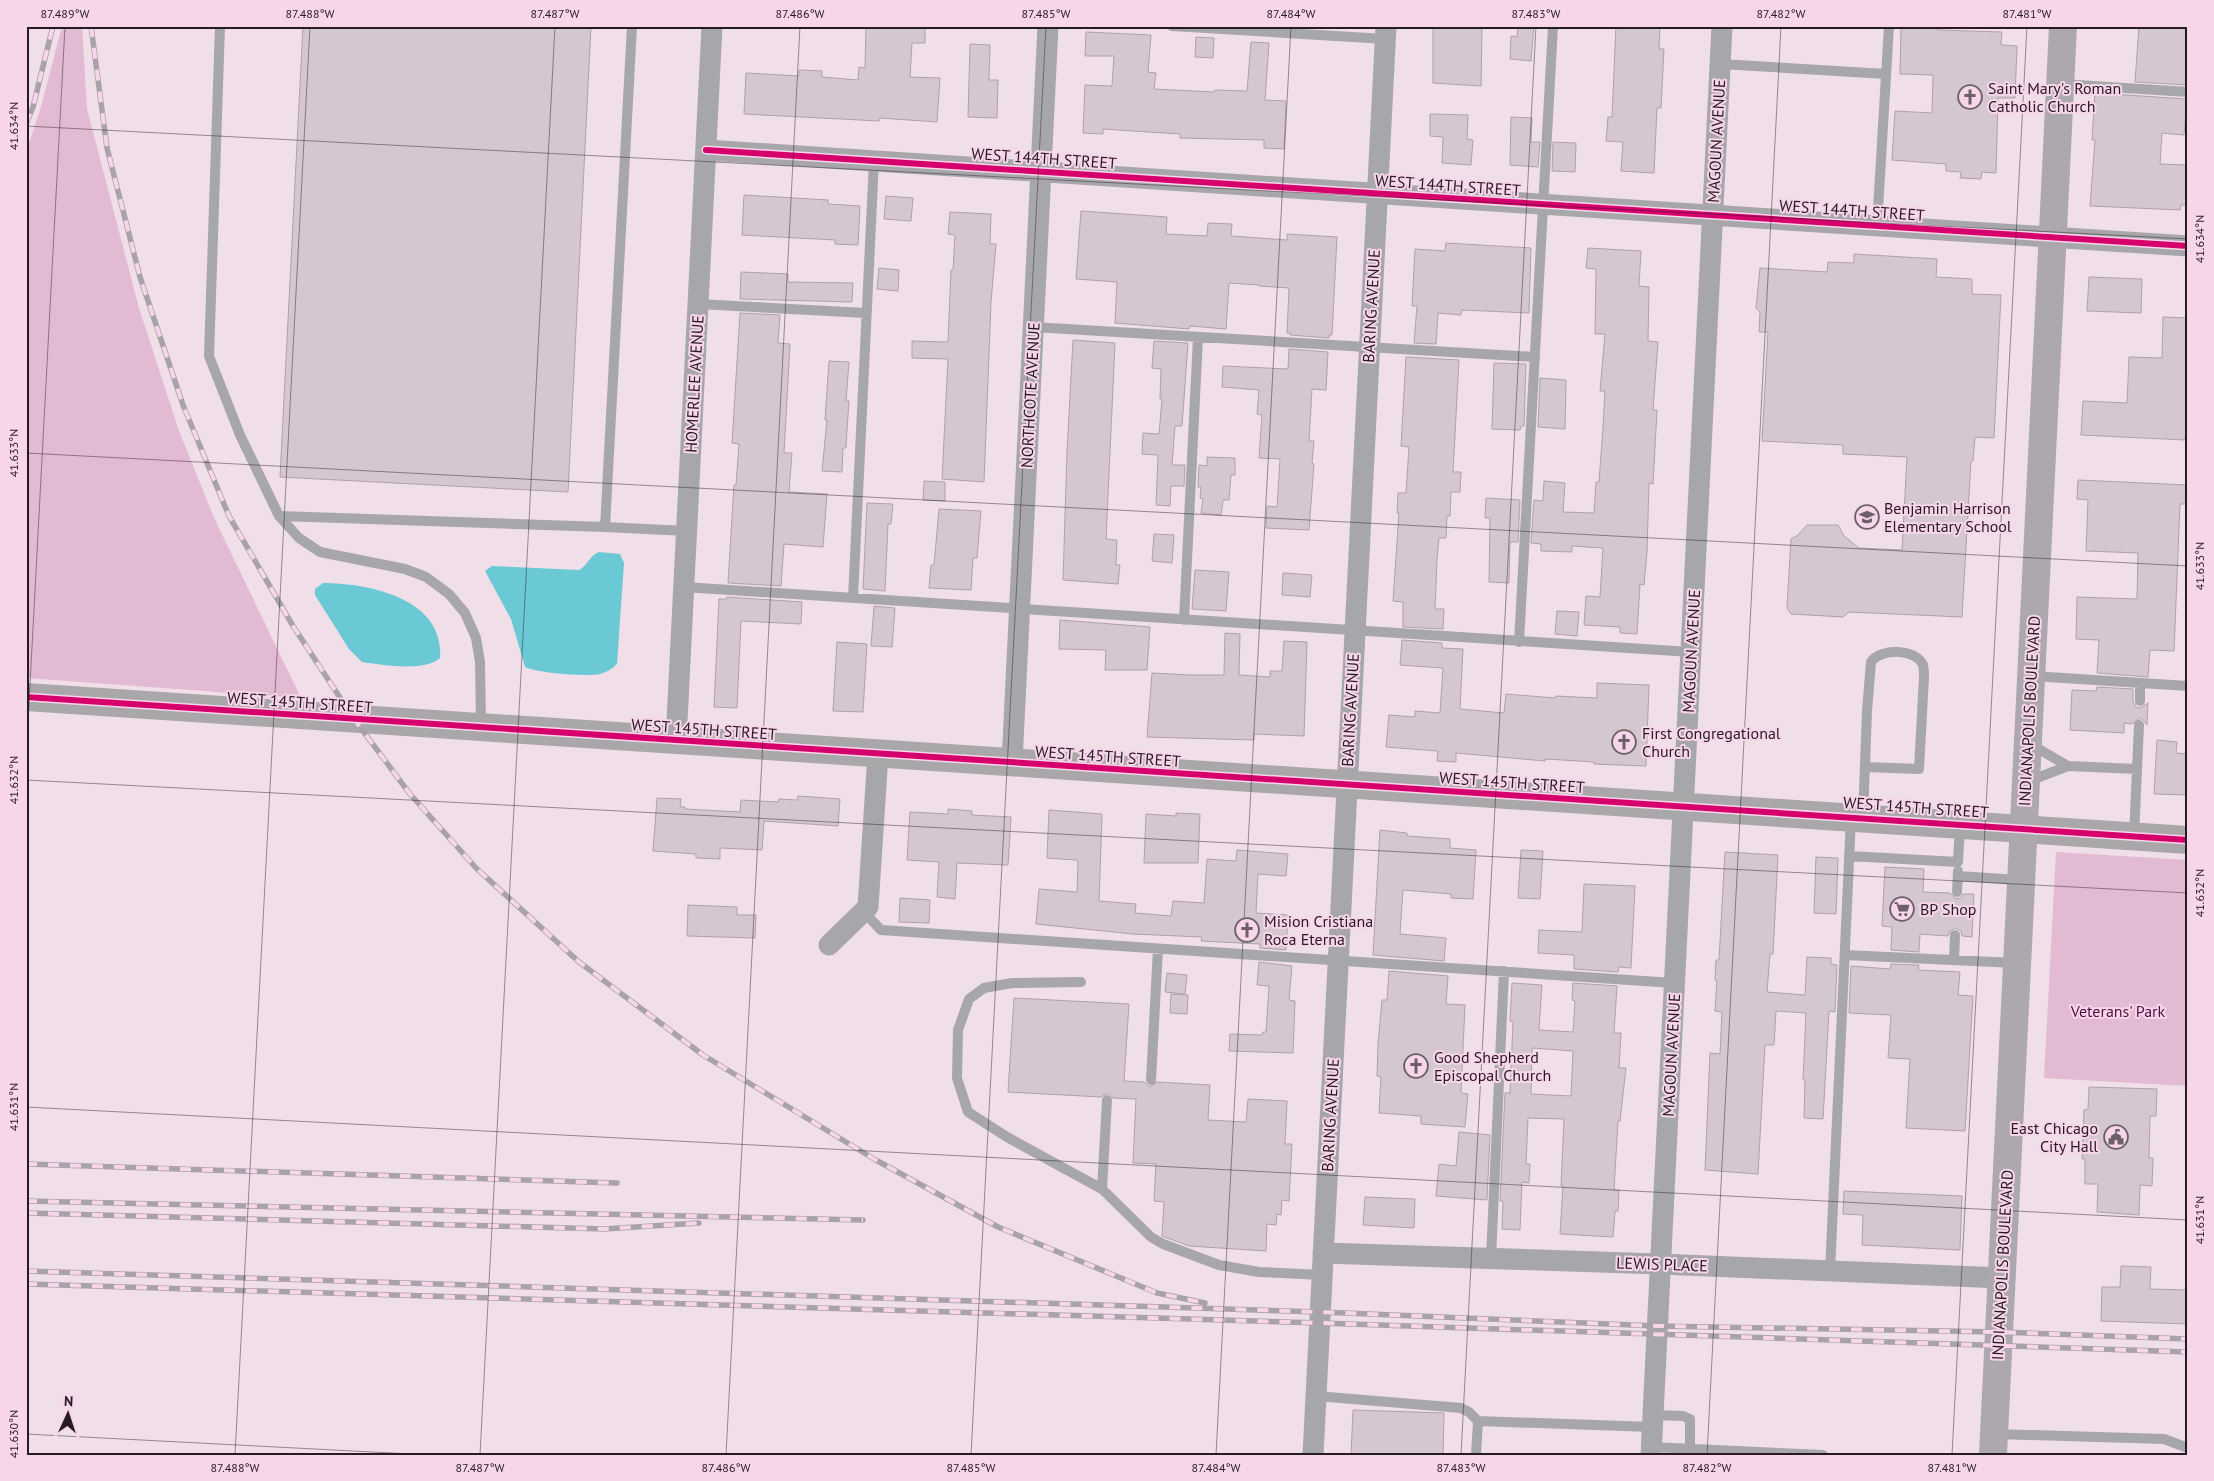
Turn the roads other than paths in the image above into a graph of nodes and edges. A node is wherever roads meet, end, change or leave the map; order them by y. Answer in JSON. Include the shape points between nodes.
{"nodes":[{"id":1,"x":220,"y":26,"type":"edge"},
{"id":2,"x":632,"y":26,"type":"edge"},
{"id":3,"x":712,"y":26,"type":"edge"},
{"id":4,"x":1048,"y":26,"type":"edge"},
{"id":5,"x":1172,"y":26,"type":"edge"},
{"id":6,"x":1553,"y":26,"type":"edge"},
{"id":7,"x":1722,"y":26,"type":"edge"},
{"id":8,"x":1889,"y":26,"type":"edge"},
{"id":9,"x":2063,"y":26,"type":"edge"},
{"id":10,"x":1215,"y":28,"type":"edge"},
{"id":11,"x":1385,"y":32,"type":"edge"},
{"id":12,"x":1720,"y":64,"type":"junction"},
{"id":13,"x":1886,"y":74,"type":"junction"},
{"id":14,"x":2060,"y":84,"type":"junction"},
{"id":15,"x":2188,"y":92,"type":"edge"},
{"id":16,"x":706,"y":150,"type":"junction"},
{"id":17,"x":874,"y":161,"type":"junction"},
{"id":18,"x":1040,"y":172,"type":"junction"},
{"id":19,"x":1377,"y":195,"type":"junction"},
{"id":20,"x":1544,"y":205,"type":"junction"},
{"id":21,"x":1712,"y":215,"type":"junction"},
{"id":22,"x":1878,"y":226,"type":"junction"},
{"id":23,"x":2052,"y":236,"type":"junction"},
{"id":24,"x":2188,"y":246,"type":"edge"},
{"id":25,"x":698,"y":304,"type":"junction"},
{"id":26,"x":866,"y":313,"type":"junction"},
{"id":27,"x":1033,"y":328,"type":"junction"},
{"id":28,"x":1198,"y":338,"type":"junction"},
{"id":29,"x":1369,"y":347,"type":"junction"},
{"id":30,"x":1535,"y":357,"type":"junction"},
{"id":31,"x":279,"y":516,"type":"junction"},
{"id":32,"x":604,"y":527,"type":"junction"},
{"id":33,"x":687,"y":531,"type":"junction"},
{"id":34,"x":684,"y":587,"type":"junction"},
{"id":35,"x":853,"y":598,"type":"junction"},
{"id":36,"x":1019,"y":609,"type":"junction"},
{"id":37,"x":1184,"y":620,"type":"junction"},
{"id":38,"x":1354,"y":632,"type":"junction"},
{"id":39,"x":1519,"y":642,"type":"junction"},
{"id":40,"x":1691,"y":652,"type":"junction"},
{"id":41,"x":2031,"y":676,"type":"junction"},
{"id":42,"x":2140,"y":683,"type":"junction"},
{"id":43,"x":2188,"y":686,"type":"edge"},
{"id":44,"x":26,"y":698,"type":"edge"},
{"id":45,"x":2140,"y":701,"type":"dead end"},
{"id":46,"x":2139,"y":725,"type":"dead end"},
{"id":47,"x":481,"y":728,"type":"junction"},
{"id":48,"x":676,"y":741,"type":"junction"},
{"id":49,"x":2028,"y":742,"type":"junction"},
{"id":50,"x":878,"y":754,"type":"junction"},
{"id":51,"x":1012,"y":763,"type":"junction"},
{"id":52,"x":2068,"y":766,"type":"junction"},
{"id":53,"x":1866,"y":767,"type":"junction"},
{"id":54,"x":2137,"y":769,"type":"junction"},
{"id":55,"x":2026,"y":782,"type":"junction"},
{"id":56,"x":1346,"y":785,"type":"junction"},
{"id":57,"x":1683,"y":807,"type":"junction"},
{"id":58,"x":1857,"y":817,"type":"junction"},
{"id":59,"x":1960,"y":824,"type":"junction"},
{"id":60,"x":2023,"y":829,"type":"junction"},
{"id":61,"x":2134,"y":836,"type":"junction"},
{"id":62,"x":2188,"y":840,"type":"edge"},
{"id":63,"x":1849,"y":856,"type":"junction"},
{"id":64,"x":1958,"y":862,"type":"junction"},
{"id":65,"x":1958,"y":876,"type":"junction"},
{"id":66,"x":2021,"y":880,"type":"junction"},
{"id":67,"x":1957,"y":892,"type":"dead end"},
{"id":68,"x":864,"y":912,"type":"junction"},
{"id":69,"x":1955,"y":935,"type":"dead end"},
{"id":70,"x":829,"y":945,"type":"dead end"},
{"id":71,"x":1158,"y":949,"type":"junction"},
{"id":72,"x":1845,"y":956,"type":"junction"},
{"id":73,"x":1954,"y":960,"type":"junction"},
{"id":74,"x":1337,"y":961,"type":"junction"},
{"id":75,"x":2017,"y":963,"type":"junction"},
{"id":76,"x":1504,"y":971,"type":"junction"},
{"id":77,"x":1081,"y":982,"type":"dead end"},
{"id":78,"x":1674,"y":983,"type":"junction"},
{"id":79,"x":1151,"y":1080,"type":"dead end"},
{"id":80,"x":1107,"y":1100,"type":"dead end"},
{"id":81,"x":1102,"y":1189,"type":"junction"},
{"id":82,"x":1323,"y":1253,"type":"junction"},
{"id":83,"x":1490,"y":1258,"type":"junction"},
{"id":84,"x":1660,"y":1264,"type":"junction"},
{"id":85,"x":1830,"y":1271,"type":"junction"},
{"id":86,"x":1322,"y":1275,"type":"junction"},
{"id":87,"x":2002,"y":1278,"type":"junction"},
{"id":88,"x":1316,"y":1396,"type":"junction"},
{"id":89,"x":1478,"y":1421,"type":"junction"},
{"id":90,"x":1652,"y":1436,"type":"edge"},
{"id":91,"x":1993,"y":1444,"type":"edge"},
{"id":92,"x":2188,"y":1448,"type":"edge"},
{"id":93,"x":1690,"y":1449,"type":"junction"},
{"id":94,"x":1759,"y":1453,"type":"edge"},
{"id":95,"x":1313,"y":1455,"type":"edge"},
{"id":96,"x":1476,"y":1455,"type":"edge"},
{"id":97,"x":1817,"y":1455,"type":"edge"},
{"id":98,"x":1823,"y":1455,"type":"edge"}],
"edges":[{"from":1,"to":31,"type":"lane","via":[[208,356],[240,435]]},
{"from":2,"to":32,"type":"lane"},
{"from":3,"to":16,"type":"street","name":"HOMERLEE AVENUE"},
{"from":4,"to":18,"type":"street","name":"NORTHCOTE AVENUE"},
{"from":5,"to":10,"type":"lane"},
{"from":6,"to":20,"type":"lane"},
{"from":7,"to":12,"type":"street","name":"MAGOUN AVENUE"},
{"from":8,"to":13,"type":"lane"},
{"from":9,"to":14,"type":"main road","name":"INDIANAPOLIS BOULEVARD"},
{"from":10,"to":11,"type":"lane"},
{"from":11,"to":19,"type":"street","name":"BARING AVENUE"},
{"from":12,"to":13,"type":"lane"},
{"from":12,"to":21,"type":"street","name":"MAGOUN AVENUE"},
{"from":13,"to":22,"type":"lane"},
{"from":14,"to":15,"type":"lane"},
{"from":14,"to":23,"type":"main road","name":"INDIANAPOLIS BOULEVARD"},
{"from":16,"to":17,"type":"street","name":"WEST 144TH STREET"},
{"from":16,"to":25,"type":"street","name":"HOMERLEE AVENUE"},
{"from":17,"to":18,"type":"street","name":"WEST 144TH STREET"},
{"from":17,"to":26,"type":"lane"},
{"from":18,"to":19,"type":"street","name":"WEST 144TH STREET"},
{"from":18,"to":27,"type":"street","name":"NORTHCOTE AVENUE"},
{"from":19,"to":20,"type":"street","name":"WEST 144TH STREET"},
{"from":19,"to":29,"type":"street","name":"BARING AVENUE"},
{"from":20,"to":21,"type":"street","name":"WEST 144TH STREET"},
{"from":20,"to":30,"type":"lane"},
{"from":21,"to":22,"type":"street","name":"WEST 144TH STREET"},
{"from":21,"to":40,"type":"street","name":"MAGOUN AVENUE"},
{"from":22,"to":23,"type":"street","name":"WEST 144TH STREET"},
{"from":23,"to":24,"type":"street","name":"WEST 144TH STREET"},
{"from":23,"to":41,"type":"main road","name":"INDIANAPOLIS BOULEVARD"},
{"from":25,"to":26,"type":"lane"},
{"from":25,"to":33,"type":"street","name":"HOMERLEE AVENUE"},
{"from":26,"to":35,"type":"lane"},
{"from":27,"to":28,"type":"lane"},
{"from":27,"to":36,"type":"street","name":"NORTHCOTE AVENUE"},
{"from":28,"to":29,"type":"lane"},
{"from":28,"to":37,"type":"lane"},
{"from":29,"to":30,"type":"lane"},
{"from":29,"to":38,"type":"street","name":"BARING AVENUE"},
{"from":30,"to":39,"type":"lane"},
{"from":31,"to":32,"type":"lane"},
{"from":31,"to":47,"type":"lane","via":[[299,538],[320,552],[405,569],[426,577],[449,594],[465,613],[476,638],[480,662]]},
{"from":32,"to":33,"type":"lane"},
{"from":33,"to":34,"type":"street","name":"HOMERLEE AVENUE"},
{"from":34,"to":35,"type":"lane"},
{"from":34,"to":48,"type":"street","name":"HOMERLEE AVENUE"},
{"from":35,"to":36,"type":"lane"},
{"from":36,"to":37,"type":"lane"},
{"from":36,"to":51,"type":"street","name":"NORTHCOTE AVENUE"},
{"from":37,"to":38,"type":"lane"},
{"from":38,"to":39,"type":"lane"},
{"from":38,"to":56,"type":"street","name":"BARING AVENUE"},
{"from":39,"to":40,"type":"lane"},
{"from":40,"to":57,"type":"street","name":"MAGOUN AVENUE"},
{"from":41,"to":42,"type":"lane"},
{"from":41,"to":49,"type":"main road","name":"INDIANAPOLIS BOULEVARD"},
{"from":42,"to":43,"type":"lane"},
{"from":42,"to":45,"type":"lane"},
{"from":44,"to":47,"type":"street","name":"WEST 145TH STREET"},
{"from":46,"to":54,"type":"lane"},
{"from":47,"to":48,"type":"street","name":"WEST 145TH STREET"},
{"from":48,"to":50,"type":"street","name":"WEST 145TH STREET"},
{"from":49,"to":52,"type":"lane"},
{"from":49,"to":55,"type":"main road","name":"INDIANAPOLIS BOULEVARD"},
{"from":50,"to":51,"type":"street","name":"WEST 145TH STREET"},
{"from":50,"to":68,"type":"street","via":[[869,900]]},
{"from":51,"to":56,"type":"street","name":"WEST 145TH STREET"},
{"from":52,"to":54,"type":"lane"},
{"from":52,"to":55,"type":"lane"},
{"from":53,"to":53,"type":"lane","via":[[1871,662],[1884,652],[1914,656],[1922,664],[1924,677],[1919,769]]},
{"from":53,"to":58,"type":"lane"},
{"from":54,"to":61,"type":"lane"},
{"from":55,"to":60,"type":"main road","name":"INDIANAPOLIS BOULEVARD"},
{"from":56,"to":57,"type":"street","name":"WEST 145TH STREET"},
{"from":56,"to":74,"type":"street","name":"BARING AVENUE"},
{"from":57,"to":58,"type":"street","name":"WEST 145TH STREET"},
{"from":57,"to":78,"type":"street","name":"MAGOUN AVENUE"},
{"from":58,"to":59,"type":"street","name":"WEST 145TH STREET"},
{"from":58,"to":63,"type":"lane"},
{"from":59,"to":60,"type":"street","name":"WEST 145TH STREET"},
{"from":59,"to":64,"type":"lane"},
{"from":60,"to":61,"type":"street","name":"WEST 145TH STREET"},
{"from":60,"to":66,"type":"main road","name":"INDIANAPOLIS BOULEVARD"},
{"from":61,"to":62,"type":"street","name":"WEST 145TH STREET"},
{"from":63,"to":64,"type":"lane"},
{"from":63,"to":72,"type":"lane"},
{"from":64,"to":65,"type":"lane"},
{"from":65,"to":66,"type":"lane"},
{"from":65,"to":67,"type":"lane"},
{"from":66,"to":75,"type":"main road","name":"INDIANAPOLIS BOULEVARD"},
{"from":68,"to":70,"type":"street"},
{"from":68,"to":71,"type":"lane","via":[[881,930]]},
{"from":69,"to":73,"type":"lane"},
{"from":71,"to":74,"type":"lane"},
{"from":71,"to":79,"type":"lane"},
{"from":72,"to":73,"type":"lane"},
{"from":72,"to":85,"type":"lane"},
{"from":73,"to":75,"type":"lane"},
{"from":74,"to":76,"type":"lane"},
{"from":74,"to":82,"type":"street","name":"BARING AVENUE"},
{"from":75,"to":87,"type":"main road","name":"INDIANAPOLIS BOULEVARD"},
{"from":76,"to":78,"type":"lane"},
{"from":76,"to":83,"type":"lane"},
{"from":77,"to":81,"type":"lane","via":[[1012,983],[984,988],[969,1000],[958,1030],[957,1078],[968,1112]]},
{"from":78,"to":84,"type":"street","name":"MAGOUN AVENUE"},
{"from":80,"to":81,"type":"lane"},
{"from":81,"to":86,"type":"lane","via":[[1163,1244],[1219,1265],[1258,1272]]},
{"from":82,"to":83,"type":"street","name":"LEWIS PLACE"},
{"from":82,"to":86,"type":"street","name":"BARING AVENUE"},
{"from":83,"to":84,"type":"street","name":"LEWIS PLACE"},
{"from":84,"to":85,"type":"street","name":"LEWIS PLACE"},
{"from":84,"to":90,"type":"street","name":"MAGOUN AVENUE"},
{"from":85,"to":87,"type":"street","name":"LEWIS PLACE"},
{"from":86,"to":88,"type":"street","name":"BARING AVENUE"},
{"from":87,"to":91,"type":"main road","name":"INDIANAPOLIS BOULEVARD"},
{"from":88,"to":89,"type":"lane","via":[[1461,1408]]},
{"from":88,"to":95,"type":"street","name":"BARING AVENUE"},
{"from":89,"to":90,"type":"lane"},
{"from":89,"to":96,"type":"lane"},
{"from":90,"to":93,"type":"lane"},
{"from":90,"to":93,"type":"lane","via":[[1683,1416],[1690,1420]]},
{"from":91,"to":92,"type":"lane","via":[[2164,1439]]},
{"from":93,"to":94,"type":"lane"},
{"from":94,"to":97,"type":"lane"},
{"from":97,"to":98,"type":"lane"}]}
